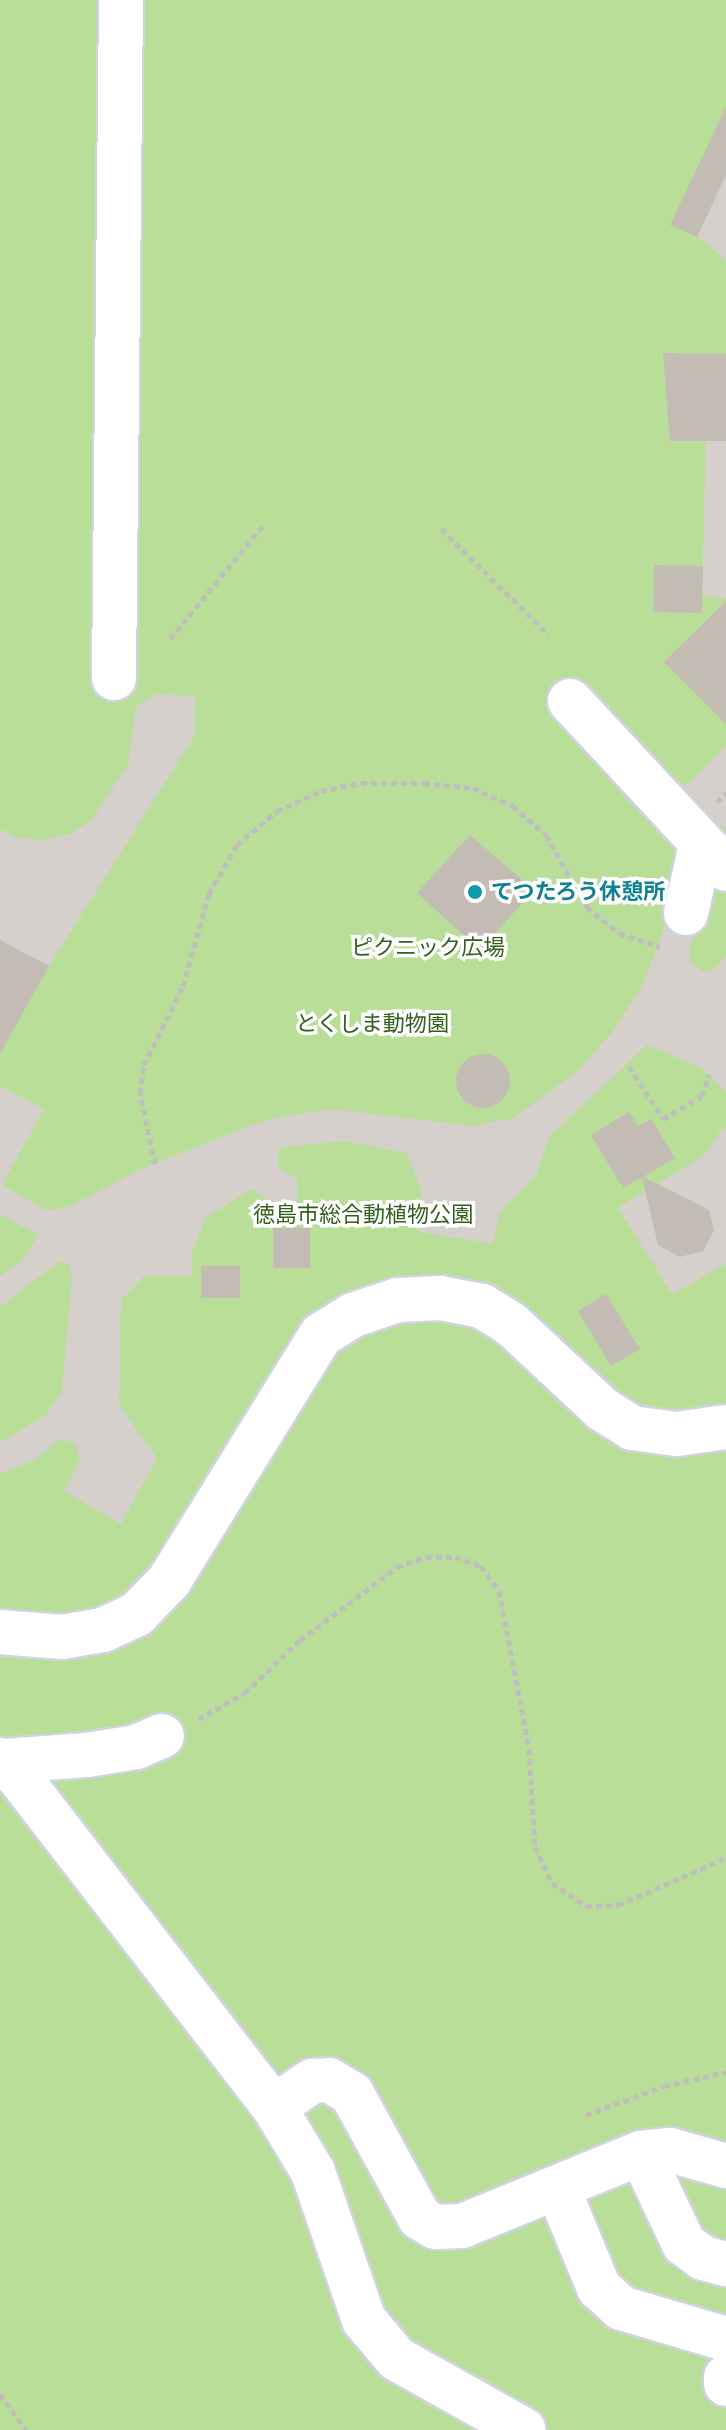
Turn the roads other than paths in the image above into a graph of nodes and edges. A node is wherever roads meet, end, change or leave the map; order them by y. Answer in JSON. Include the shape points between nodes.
{"nodes":[{"id":1,"x":121,"y":0,"type":"edge"},
{"id":2,"x":114,"y":678,"type":"dead end"},
{"id":3,"x":570,"y":701,"type":"dead end"},
{"id":4,"x":714,"y":857,"type":"edge"},
{"id":5,"x":686,"y":913,"type":"dead end"},
{"id":6,"x":726,"y":1427,"type":"edge"},
{"id":7,"x":0,"y":1632,"type":"edge"},
{"id":8,"x":162,"y":1736,"type":"road end"},
{"id":9,"x":2,"y":1760,"type":"edge"},
{"id":10,"x":274,"y":2107,"type":"junction"},
{"id":11,"x":641,"y":2153,"type":"junction"},
{"id":12,"x":726,"y":2166,"type":"edge"},
{"id":13,"x":558,"y":2189,"type":"junction"},
{"id":14,"x":726,"y":2264,"type":"edge"},
{"id":15,"x":726,"y":2339,"type":"edge"},
{"id":16,"x":726,"y":2377,"type":"edge"},
{"id":17,"x":726,"y":2384,"type":"edge"},
{"id":18,"x":524,"y":2430,"type":"edge"}],
"edges":[{"from":1,"to":2,"type":"street"},
{"from":3,"to":4,"type":"street"},
{"from":4,"to":5,"type":"street"},
{"from":6,"to":7,"type":"street","via":[[677,1434],[632,1428],[602,1409],[511,1324],[482,1306],[440,1298],[398,1300],[353,1315],[321,1335],[169,1581],[137,1614],[103,1630],[62,1637]]},
{"from":8,"to":9,"type":"street","via":[[136,1747],[87,1755]]},
{"from":9,"to":10,"type":"street"},
{"from":10,"to":13,"type":"street","via":[[312,2081],[329,2080],[352,2094],[420,2218],[435,2227],[462,2226]]},
{"from":10,"to":18,"type":"street","via":[[313,2172],[364,2320],[397,2359]]},
{"from":11,"to":12,"type":"street","via":[[670,2150]]},
{"from":11,"to":13,"type":"street"},
{"from":11,"to":14,"type":"street","via":[[684,2244],[703,2258]]},
{"from":13,"to":15,"type":"street","via":[[599,2288],[621,2308]]},
{"from":16,"to":17,"type":"street"}]}
